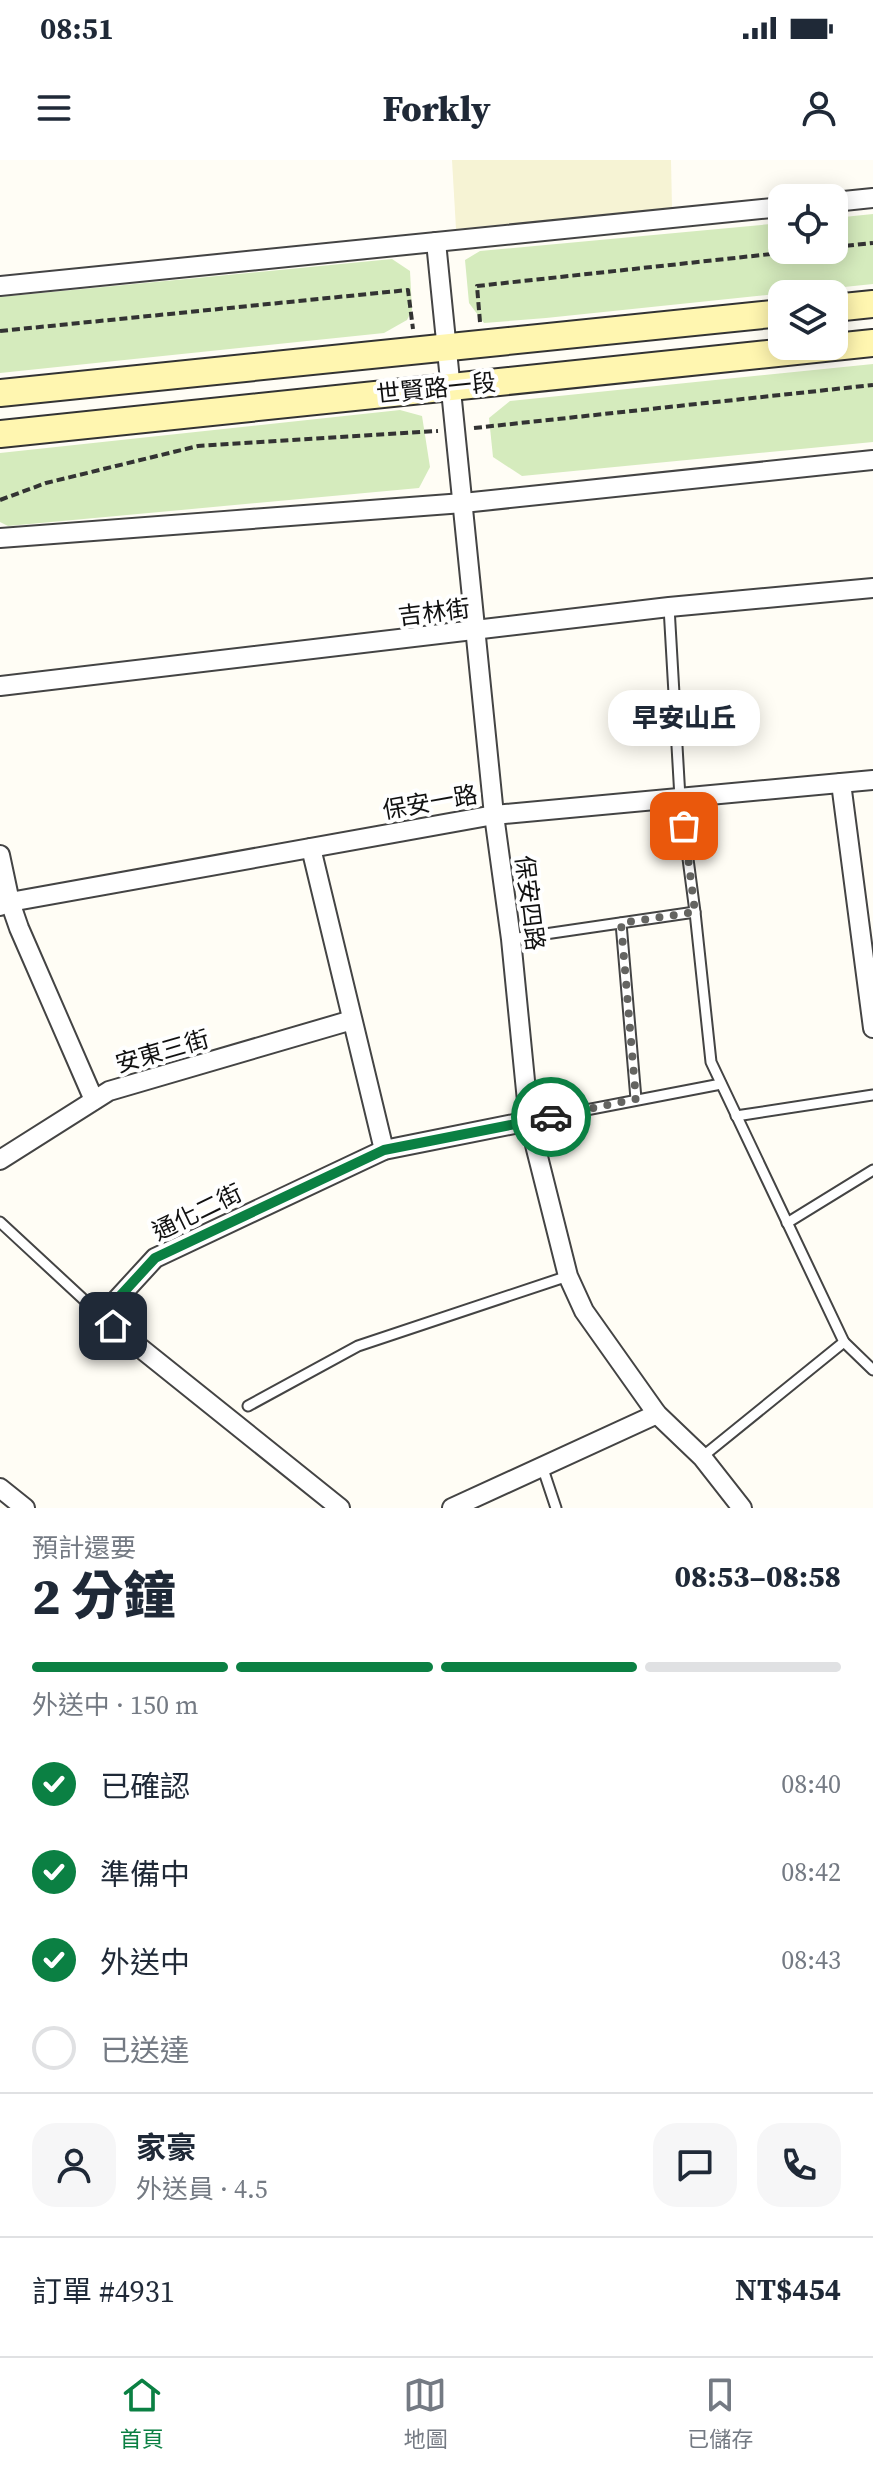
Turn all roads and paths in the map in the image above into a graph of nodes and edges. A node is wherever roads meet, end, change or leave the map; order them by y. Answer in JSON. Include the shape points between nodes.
{"nodes":[{"id":1,"x":873,"y":198,"type":"edge"},
{"id":2,"x":848,"y":201,"type":"edge"},
{"id":3,"x":768,"y":208,"type":"edge"},
{"id":4,"x":436,"y":242,"type":"junction"},
{"id":5,"x":873,"y":243,"type":"edge"},
{"id":6,"x":848,"y":246,"type":"edge"},
{"id":7,"x":768,"y":254,"type":"edge"},
{"id":8,"x":0,"y":286,"type":"edge"},
{"id":9,"x":873,"y":304,"type":"edge"},
{"id":10,"x":848,"y":307,"type":"edge"},
{"id":11,"x":768,"y":314,"type":"edge"},
{"id":12,"x":480,"y":327,"type":"dead end"},
{"id":13,"x":413,"y":330,"type":"dead end"},
{"id":14,"x":0,"y":331,"type":"edge"},
{"id":15,"x":873,"y":343,"type":"edge"},
{"id":16,"x":447,"y":347,"type":"junction"},
{"id":17,"x":873,"y":385,"type":"edge"},
{"id":18,"x":451,"y":386,"type":"junction"},
{"id":19,"x":0,"y":393,"type":"edge"},
{"id":20,"x":487,"y":426,"type":"dead end"},
{"id":21,"x":423,"y":432,"type":"dead end"},
{"id":22,"x":0,"y":434,"type":"edge"},
{"id":23,"x":873,"y":460,"type":"edge"},
{"id":24,"x":0,"y":500,"type":"edge"},
{"id":25,"x":463,"y":503,"type":"junction"},
{"id":26,"x":0,"y":538,"type":"edge"},
{"id":27,"x":873,"y":588,"type":"edge"},
{"id":28,"x":669,"y":607,"type":"junction"},
{"id":29,"x":476,"y":631,"type":"junction"},
{"id":30,"x":0,"y":686,"type":"edge"},
{"id":31,"x":873,"y":780,"type":"edge"},
{"id":32,"x":841,"y":783,"type":"junction"},
{"id":33,"x":680,"y":798,"type":"junction"},
{"id":34,"x":494,"y":815,"type":"junction"},
{"id":35,"x":311,"y":848,"type":"junction"},
{"id":36,"x":0,"y":855,"type":"edge"},
{"id":37,"x":5,"y":904,"type":"edge"},
{"id":38,"x":695,"y":912,"type":"junction"},
{"id":39,"x":621,"y":923,"type":"junction"},
{"id":40,"x":511,"y":939,"type":"junction"},
{"id":41,"x":352,"y":1020,"type":"junction"},
{"id":42,"x":873,"y":1028,"type":"edge"},
{"id":43,"x":721,"y":1084,"type":"junction"},
{"id":44,"x":873,"y":1095,"type":"edge"},
{"id":45,"x":636,"y":1099,"type":"junction"},
{"id":46,"x":94,"y":1100,"type":"junction"},
{"id":47,"x":736,"y":1116,"type":"junction"},
{"id":48,"x":529,"y":1121,"type":"junction"},
{"id":49,"x":384,"y":1150,"type":"junction"},
{"id":50,"x":0,"y":1160,"type":"edge"},
{"id":51,"x":873,"y":1170,"type":"edge"},
{"id":52,"x":0,"y":1222,"type":"edge"},
{"id":53,"x":787,"y":1223,"type":"junction"},
{"id":54,"x":568,"y":1276,"type":"junction"},
{"id":55,"x":113,"y":1326,"type":"junction"},
{"id":56,"x":844,"y":1342,"type":"junction"},
{"id":57,"x":873,"y":1370,"type":"edge"},
{"id":58,"x":248,"y":1406,"type":"dead end"},
{"id":59,"x":657,"y":1414,"type":"junction"},
{"id":60,"x":702,"y":1457,"type":"junction"},
{"id":61,"x":542,"y":1466,"type":"junction"},
{"id":62,"x":0,"y":1488,"type":"edge"},
{"id":63,"x":25,"y":1508,"type":"edge"},
{"id":64,"x":340,"y":1508,"type":"edge"},
{"id":65,"x":452,"y":1508,"type":"edge"},
{"id":66,"x":556,"y":1508,"type":"edge"},
{"id":67,"x":742,"y":1508,"type":"edge"}],
"edges":[{"from":1,"to":2,"type":"street"},
{"from":3,"to":4,"type":"street"},
{"from":4,"to":8,"type":"street"},
{"from":4,"to":16,"type":"street","name":"保安四路"},
{"from":5,"to":6,"type":"path"},
{"from":7,"to":12,"type":"path","via":[[477,286]]},
{"from":9,"to":10,"type":"street"},
{"from":11,"to":16,"type":"street","name":"世賢路一段"},
{"from":13,"to":14,"type":"path","via":[[408,290]]},
{"from":15,"to":18,"type":"street","name":"世賢路一段"},
{"from":16,"to":18,"type":"street","name":"保安四路"},
{"from":16,"to":19,"type":"street","name":"世賢路一段"},
{"from":17,"to":20,"type":"path"},
{"from":18,"to":22,"type":"street","name":"世賢路一段"},
{"from":18,"to":25,"type":"street","name":"保安四路"},
{"from":21,"to":24,"type":"path","via":[[198,446],[46,483]]},
{"from":23,"to":25,"type":"street"},
{"from":25,"to":26,"type":"street"},
{"from":25,"to":29,"type":"street","name":"保安四路"},
{"from":27,"to":28,"type":"street","name":"吉林街"},
{"from":28,"to":29,"type":"street","name":"吉林街"},
{"from":28,"to":33,"type":"lane"},
{"from":29,"to":30,"type":"street","name":"吉林街"},
{"from":29,"to":34,"type":"street","name":"保安四路"},
{"from":31,"to":32,"type":"street","name":"保安一路"},
{"from":32,"to":33,"type":"street","name":"保安一路"},
{"from":32,"to":42,"type":"street"},
{"from":33,"to":34,"type":"street","name":"保安一路"},
{"from":33,"to":38,"type":"lane"},
{"from":34,"to":35,"type":"street","name":"保安一路"},
{"from":34,"to":40,"type":"street","name":"保安四路"},
{"from":35,"to":37,"type":"street","name":"保安一路"},
{"from":35,"to":41,"type":"street"},
{"from":36,"to":37,"type":"street"},
{"from":37,"to":46,"type":"street"},
{"from":38,"to":39,"type":"lane"},
{"from":38,"to":43,"type":"lane","via":[[711,1062]]},
{"from":39,"to":40,"type":"lane"},
{"from":39,"to":45,"type":"lane"},
{"from":40,"to":48,"type":"street","name":"保安四路"},
{"from":41,"to":46,"type":"street","name":"安東三街","via":[[109,1091]]},
{"from":41,"to":49,"type":"street"},
{"from":43,"to":45,"type":"lane"},
{"from":43,"to":47,"type":"lane"},
{"from":44,"to":47,"type":"lane"},
{"from":45,"to":48,"type":"lane"},
{"from":46,"to":50,"type":"street","name":"安東三街"},
{"from":47,"to":53,"type":"lane"},
{"from":48,"to":49,"type":"street"},
{"from":48,"to":54,"type":"street","name":"保安四路"},
{"from":49,"to":55,"type":"street","name":"通化二街","via":[[155,1258],[110,1307]]},
{"from":51,"to":53,"type":"lane"},
{"from":52,"to":55,"type":"lane"},
{"from":53,"to":56,"type":"lane"},
{"from":54,"to":58,"type":"lane","via":[[358,1346]]},
{"from":54,"to":59,"type":"street","name":"保安四路","via":[[584,1311]]},
{"from":55,"to":64,"type":"street"},
{"from":56,"to":57,"type":"lane"},
{"from":56,"to":60,"type":"lane"},
{"from":59,"to":60,"type":"street","name":"保安四路"},
{"from":59,"to":61,"type":"street"},
{"from":60,"to":67,"type":"street","name":"保安四路"},
{"from":61,"to":65,"type":"street"},
{"from":61,"to":66,"type":"lane"},
{"from":62,"to":63,"type":"street"}]}
